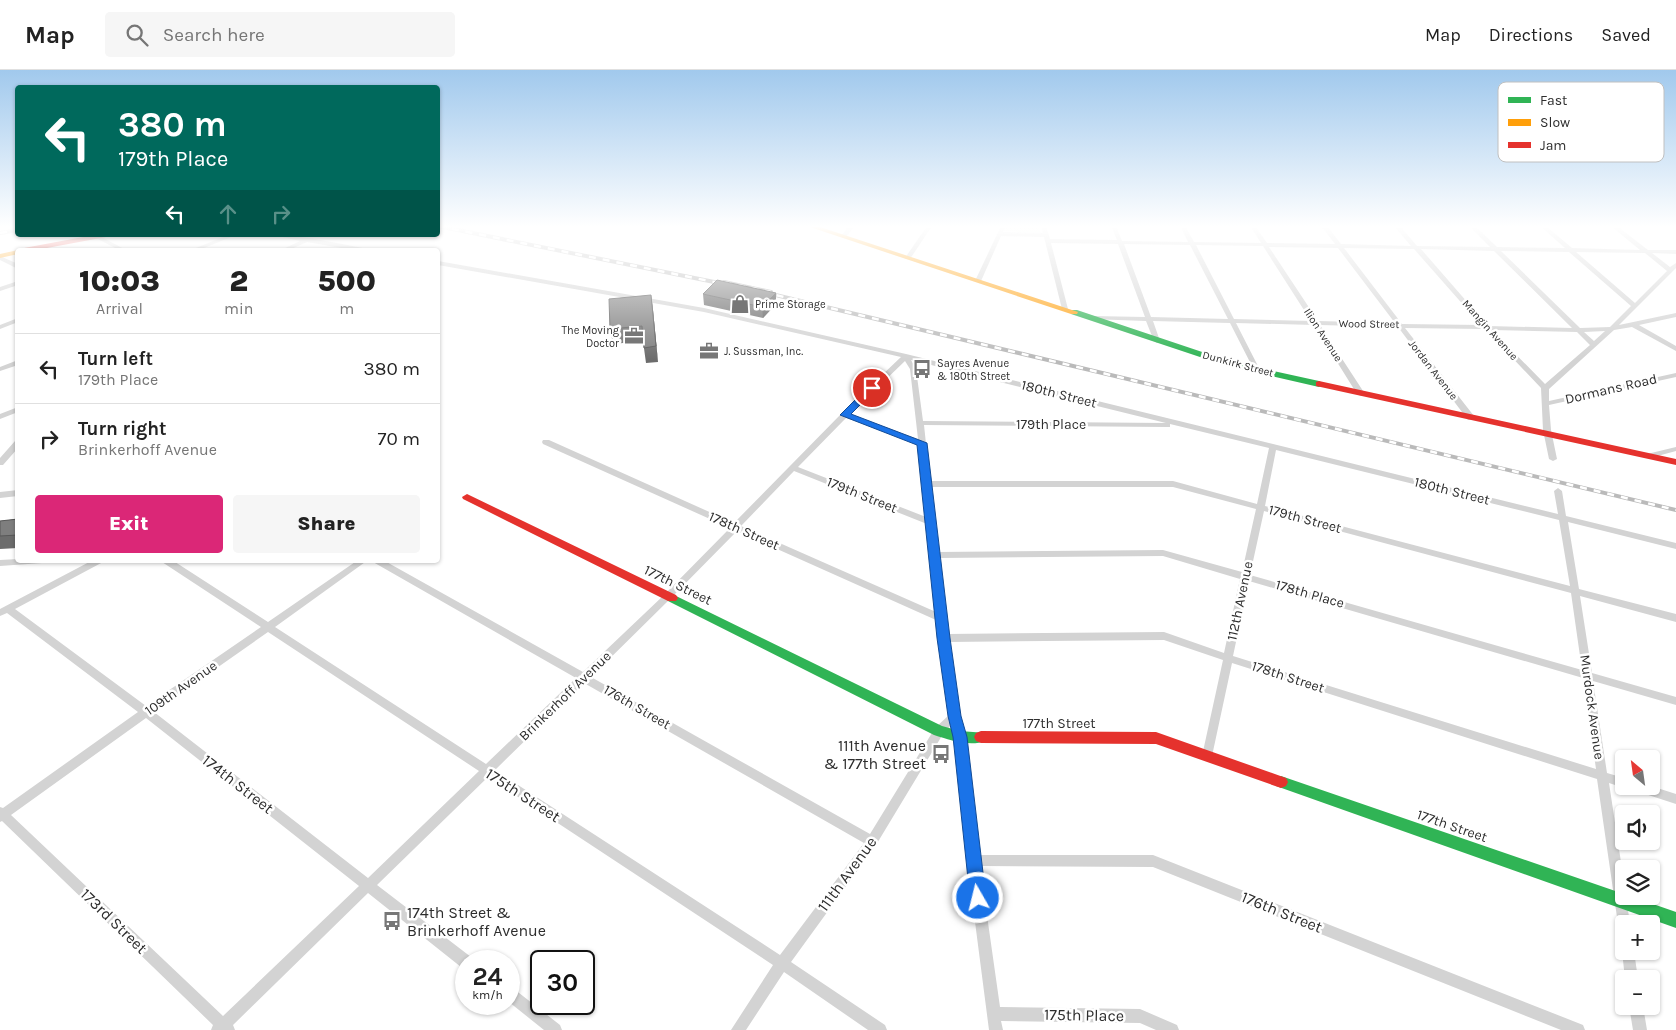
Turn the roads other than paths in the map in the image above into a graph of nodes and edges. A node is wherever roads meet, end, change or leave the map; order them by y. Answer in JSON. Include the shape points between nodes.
{"nodes":[{"id":1,"x":482,"y":271,"type":"edge"},
{"id":2,"x":947,"y":271,"type":"edge"},
{"id":3,"x":983,"y":271,"type":"edge"},
{"id":4,"x":1056,"y":271,"type":"edge"},
{"id":5,"x":1132,"y":271,"type":"edge"},
{"id":6,"x":1206,"y":271,"type":"edge"},
{"id":7,"x":1283,"y":271,"type":"edge"},
{"id":8,"x":1358,"y":271,"type":"edge"},
{"id":9,"x":1437,"y":271,"type":"edge"},
{"id":10,"x":1517,"y":271,"type":"edge"},
{"id":11,"x":1595,"y":271,"type":"edge"},
{"id":12,"x":1670,"y":271,"type":"edge"},
{"id":13,"x":978,"y":281,"type":"junction"},
{"id":14,"x":15,"y":284,"type":"edge"},
{"id":15,"x":0,"y":290,"type":"edge"},
{"id":16,"x":1635,"y":306,"type":"junction"},
{"id":17,"x":1065,"y":309,"type":"junction"},
{"id":18,"x":1676,"y":315,"type":"edge"},
{"id":19,"x":1092,"y":318,"type":"junction"},
{"id":20,"x":1126,"y":320,"type":"junction"},
{"id":21,"x":1151,"y":320,"type":"junction"},
{"id":22,"x":15,"y":321,"type":"edge"},
{"id":23,"x":1232,"y":322,"type":"junction"},
{"id":24,"x":1316,"y":323,"type":"junction"},
{"id":25,"x":1632,"y":324,"type":"junction"},
{"id":26,"x":1112,"y":325,"type":"junction"},
{"id":27,"x":1399,"y":325,"type":"junction"},
{"id":28,"x":0,"y":327,"type":"edge"},
{"id":29,"x":1486,"y":327,"type":"junction"},
{"id":30,"x":1612,"y":329,"type":"junction"},
{"id":31,"x":1578,"y":330,"type":"junction"},
{"id":32,"x":1157,"y":340,"type":"junction"},
{"id":33,"x":1593,"y":344,"type":"junction"},
{"id":34,"x":1676,"y":349,"type":"edge"},
{"id":35,"x":906,"y":356,"type":"junction"},
{"id":36,"x":15,"y":363,"type":"edge"},
{"id":37,"x":0,"y":369,"type":"edge"},
{"id":38,"x":1257,"y":370,"type":"junction"},
{"id":39,"x":1676,"y":375,"type":"edge"},
{"id":40,"x":1544,"y":388,"type":"junction"},
{"id":41,"x":1361,"y":394,"type":"junction"},
{"id":42,"x":1546,"y":404,"type":"junction"},
{"id":43,"x":15,"y":410,"type":"edge"},
{"id":44,"x":845,"y":415,"type":"junction"},
{"id":45,"x":0,"y":417,"type":"edge"},
{"id":46,"x":1471,"y":418,"type":"junction"},
{"id":47,"x":920,"y":423,"type":"junction"},
{"id":48,"x":1182,"y":425,"type":"junction"},
{"id":49,"x":1548,"y":435,"type":"junction"},
{"id":50,"x":546,"y":442,"type":"dead end"},
{"id":51,"x":922,"y":443,"type":"junction"},
{"id":52,"x":15,"y":446,"type":"edge"},
{"id":53,"x":1273,"y":447,"type":"junction"},
{"id":54,"x":1676,"y":449,"type":"edge"},
{"id":55,"x":1650,"y":456,"type":"junction"},
{"id":56,"x":1553,"y":459,"type":"dead end"},
{"id":57,"x":1676,"y":462,"type":"edge"},
{"id":58,"x":0,"y":463,"type":"edge"},
{"id":59,"x":793,"y":468,"type":"junction"},
{"id":60,"x":926,"y":484,"type":"junction"},
{"id":61,"x":1558,"y":491,"type":"dead end"},
{"id":62,"x":15,"y":494,"type":"edge"},
{"id":63,"x":0,"y":495,"type":"edge"},
{"id":64,"x":467,"y":498,"type":"dead end"},
{"id":65,"x":1261,"y":507,"type":"junction"},
{"id":66,"x":1563,"y":519,"type":"junction"},
{"id":67,"x":932,"y":523,"type":"junction"},
{"id":68,"x":736,"y":527,"type":"junction"},
{"id":69,"x":1676,"y":546,"type":"edge"},
{"id":70,"x":934,"y":555,"type":"junction"},
{"id":71,"x":15,"y":562,"type":"edge"},
{"id":72,"x":0,"y":563,"type":"edge"},
{"id":73,"x":94,"y":563,"type":"edge"},
{"id":74,"x":170,"y":563,"type":"edge"},
{"id":75,"x":360,"y":563,"type":"edge"},
{"id":76,"x":381,"y":563,"type":"edge"},
{"id":77,"x":1245,"y":575,"type":"junction"},
{"id":78,"x":1575,"y":591,"type":"junction"},
{"id":79,"x":666,"y":597,"type":"junction"},
{"id":80,"x":4,"y":611,"type":"edge"},
{"id":81,"x":1676,"y":618,"type":"edge"},
{"id":82,"x":942,"y":619,"type":"junction"},
{"id":83,"x":268,"y":628,"type":"junction"},
{"id":84,"x":943,"y":638,"type":"junction"},
{"id":85,"x":1228,"y":658,"type":"junction"},
{"id":86,"x":1588,"y":675,"type":"junction"},
{"id":87,"x":584,"y":677,"type":"junction"},
{"id":88,"x":1676,"y":701,"type":"edge"},
{"id":89,"x":146,"y":712,"type":"junction"},
{"id":90,"x":954,"y":716,"type":"junction"},
{"id":91,"x":938,"y":731,"type":"junction"},
{"id":92,"x":960,"y":737,"type":"junction"},
{"id":93,"x":1207,"y":756,"type":"junction"},
{"id":94,"x":486,"y":771,"type":"junction"},
{"id":95,"x":1602,"y":776,"type":"junction"},
{"id":96,"x":1615,"y":780,"type":"edge"},
{"id":97,"x":1660,"y":795,"type":"edge"},
{"id":98,"x":1676,"y":800,"type":"edge"},
{"id":99,"x":1,"y":814,"type":"edge"},
{"id":100,"x":872,"y":841,"type":"junction"},
{"id":101,"x":973,"y":860,"type":"junction"},
{"id":102,"x":1615,"y":866,"type":"edge"},
{"id":103,"x":367,"y":885,"type":"junction"},
{"id":104,"x":1615,"y":898,"type":"edge"},
{"id":105,"x":1634,"y":905,"type":"edge"},
{"id":106,"x":1676,"y":920,"type":"edge"},
{"id":107,"x":455,"y":953,"type":"edge"},
{"id":108,"x":782,"y":964,"type":"junction"},
{"id":109,"x":520,"y":1003,"type":"edge"},
{"id":110,"x":994,"y":1014,"type":"junction"},
{"id":111,"x":1638,"y":1015,"type":"edge"},
{"id":112,"x":223,"y":1028,"type":"edge"},
{"id":113,"x":555,"y":1030,"type":"edge"},
{"id":114,"x":738,"y":1030,"type":"edge"},
{"id":115,"x":880,"y":1030,"type":"edge"},
{"id":116,"x":996,"y":1030,"type":"edge"},
{"id":117,"x":1172,"y":1030,"type":"edge"},
{"id":118,"x":1578,"y":1030,"type":"edge"},
{"id":119,"x":1640,"y":1030,"type":"edge"}],
"edges":[{"from":1,"to":35,"type":"street","name":"180th Street","via":[[704,310]]},
{"from":2,"to":13,"type":"main road","name":"Dunkirk Street"},
{"from":3,"to":13,"type":"street"},
{"from":4,"to":17,"type":"street"},
{"from":5,"to":21,"type":"street"},
{"from":6,"to":23,"type":"street"},
{"from":7,"to":24,"type":"street","name":"Ilion Avenue"},
{"from":8,"to":27,"type":"street","name":"Jordan Avenue"},
{"from":9,"to":29,"type":"street","name":"Mangin Avenue"},
{"from":10,"to":31,"type":"street"},
{"from":11,"to":16,"type":"street"},
{"from":12,"to":16,"type":"street"},
{"from":13,"to":17,"type":"main road","name":"Dunkirk Street"},
{"from":14,"to":15,"type":"street"},
{"from":16,"to":30,"type":"street"},
{"from":17,"to":19,"type":"main road","name":"Dunkirk Street"},
{"from":18,"to":25,"type":"street"},
{"from":19,"to":20,"type":"street","name":"Wood Street"},
{"from":19,"to":26,"type":"main road","name":"Dunkirk Street"},
{"from":20,"to":21,"type":"street","name":"Wood Street"},
{"from":20,"to":26,"type":"street","name":"Wood Street"},
{"from":21,"to":23,"type":"street","name":"Wood Street"},
{"from":21,"to":32,"type":"street"},
{"from":22,"to":28,"type":"street"},
{"from":23,"to":24,"type":"street","name":"Wood Street"},
{"from":23,"to":38,"type":"street"},
{"from":24,"to":27,"type":"street","name":"Wood Street"},
{"from":24,"to":41,"type":"street","name":"Ilion Avenue"},
{"from":25,"to":30,"type":"street"},
{"from":25,"to":34,"type":"street"},
{"from":26,"to":32,"type":"main road","name":"Dunkirk Street"},
{"from":27,"to":29,"type":"street","name":"Wood Street"},
{"from":27,"to":46,"type":"street","name":"Jordan Avenue"},
{"from":29,"to":31,"type":"street","name":"Wood Street"},
{"from":29,"to":40,"type":"street","name":"Mangin Avenue"},
{"from":30,"to":31,"type":"street","name":"Wood Street"},
{"from":30,"to":33,"type":"street"},
{"from":31,"to":33,"type":"street"},
{"from":32,"to":38,"type":"main road","name":"Dunkirk Street"},
{"from":33,"to":40,"type":"street"},
{"from":35,"to":44,"type":"street","name":"Brinkerhoff Avenue"},
{"from":35,"to":47,"type":"street","via":[[913,369]]},
{"from":35,"to":48,"type":"street","name":"180th Street"},
{"from":36,"to":37,"type":"street"},
{"from":38,"to":41,"type":"main road","name":"Dunkirk Street"},
{"from":39,"to":42,"type":"street","name":"Dormans Road"},
{"from":40,"to":42,"type":"street"},
{"from":41,"to":46,"type":"main road","name":"Dunkirk Street"},
{"from":42,"to":49,"type":"street"},
{"from":43,"to":45,"type":"street"},
{"from":44,"to":51,"type":"street"},
{"from":44,"to":59,"type":"street","name":"Brinkerhoff Avenue"},
{"from":46,"to":49,"type":"main road","name":"Dunkirk Street"},
{"from":47,"to":48,"type":"street","name":"179th Place"},
{"from":47,"to":51,"type":"street"},
{"from":48,"to":53,"type":"street","name":"180th Street"},
{"from":49,"to":55,"type":"main road","name":"Dunkirk Street"},
{"from":49,"to":56,"type":"street"},
{"from":50,"to":68,"type":"street","name":"178th Street"},
{"from":51,"to":60,"type":"street"},
{"from":52,"to":58,"type":"street"},
{"from":53,"to":65,"type":"street","name":"112th Avenue"},
{"from":53,"to":66,"type":"street","name":"180th Street"},
{"from":54,"to":55,"type":"street"},
{"from":55,"to":57,"type":"main road","name":"Dunkirk Street"},
{"from":59,"to":67,"type":"street","name":"179th Street"},
{"from":59,"to":68,"type":"street","name":"Brinkerhoff Avenue"},
{"from":60,"to":65,"type":"street","name":"179th Street","via":[[1173,484]]},
{"from":60,"to":67,"type":"street"},
{"from":61,"to":66,"type":"street","name":"Murdock Avenue"},
{"from":62,"to":63,"type":"street"},
{"from":64,"to":79,"type":"main road","name":"177th Street"},
{"from":65,"to":77,"type":"street","name":"112th Avenue"},
{"from":65,"to":78,"type":"street","name":"179th Street"},
{"from":66,"to":69,"type":"street","name":"180th Street"},
{"from":66,"to":78,"type":"street","name":"Murdock Avenue"},
{"from":67,"to":70,"type":"street"},
{"from":68,"to":79,"type":"street","name":"Brinkerhoff Avenue"},
{"from":68,"to":82,"type":"street","name":"178th Street"},
{"from":70,"to":77,"type":"street","name":"178th Place","via":[[1163,553]]},
{"from":70,"to":82,"type":"street"},
{"from":71,"to":72,"type":"street"},
{"from":73,"to":80,"type":"street"},
{"from":74,"to":83,"type":"street","name":"175th Street"},
{"from":75,"to":83,"type":"street","name":"109th Avenue"},
{"from":76,"to":87,"type":"street","name":"176th Street"},
{"from":77,"to":85,"type":"street","name":"112th Avenue"},
{"from":77,"to":86,"type":"street","name":"178th Place"},
{"from":78,"to":81,"type":"street","name":"179th Street"},
{"from":78,"to":86,"type":"street","name":"Murdock Avenue"},
{"from":79,"to":87,"type":"street","name":"Brinkerhoff Avenue"},
{"from":79,"to":91,"type":"main road","name":"177th Street"},
{"from":80,"to":89,"type":"street","name":"174th Street"},
{"from":82,"to":84,"type":"street"},
{"from":83,"to":89,"type":"street","name":"109th Avenue"},
{"from":83,"to":94,"type":"street","name":"175th Street"},
{"from":84,"to":85,"type":"street","name":"178th Street","via":[[1164,636]]},
{"from":84,"to":90,"type":"street"},
{"from":85,"to":93,"type":"street","name":"112th Avenue"},
{"from":85,"to":95,"type":"street","name":"178th Street"},
{"from":86,"to":88,"type":"street","name":"178th Place"},
{"from":86,"to":95,"type":"street","name":"Murdock Avenue"},
{"from":87,"to":94,"type":"street","name":"Brinkerhoff Avenue"},
{"from":87,"to":100,"type":"street","name":"176th Street"},
{"from":89,"to":99,"type":"street","name":"109th Avenue"},
{"from":89,"to":103,"type":"street","name":"174th Street"},
{"from":90,"to":91,"type":"street","name":"111th Avenue"},
{"from":90,"to":92,"type":"street"},
{"from":91,"to":92,"type":"main road","name":"177th Street"},
{"from":91,"to":100,"type":"street","name":"111th Avenue"},
{"from":92,"to":93,"type":"main road","name":"177th Street","via":[[1156,738]]},
{"from":92,"to":101,"type":"street"},
{"from":93,"to":104,"type":"main road","name":"177th Street"},
{"from":94,"to":103,"type":"street","name":"Brinkerhoff Avenue"},
{"from":94,"to":108,"type":"street","name":"175th Street"},
{"from":95,"to":96,"type":"street","name":"178th Street"},
{"from":95,"to":102,"type":"street","name":"Murdock Avenue"},
{"from":97,"to":98,"type":"street"},
{"from":99,"to":112,"type":"street","name":"173rd Street"},
{"from":100,"to":108,"type":"street","name":"111th Avenue"},
{"from":101,"to":110,"type":"street"},
{"from":101,"to":118,"type":"street","name":"176th Street","via":[[1153,861]]},
{"from":103,"to":107,"type":"street","name":"174th Street"},
{"from":103,"to":112,"type":"street","name":"Brinkerhoff Avenue"},
{"from":105,"to":106,"type":"main road","name":"177th Street"},
{"from":108,"to":114,"type":"street","name":"111th Avenue"},
{"from":108,"to":115,"type":"street","name":"175th Street"},
{"from":109,"to":113,"type":"street"},
{"from":110,"to":116,"type":"street"},
{"from":110,"to":117,"type":"street","name":"175th Place","via":[[1140,1016]]},
{"from":111,"to":119,"type":"street"}]}
